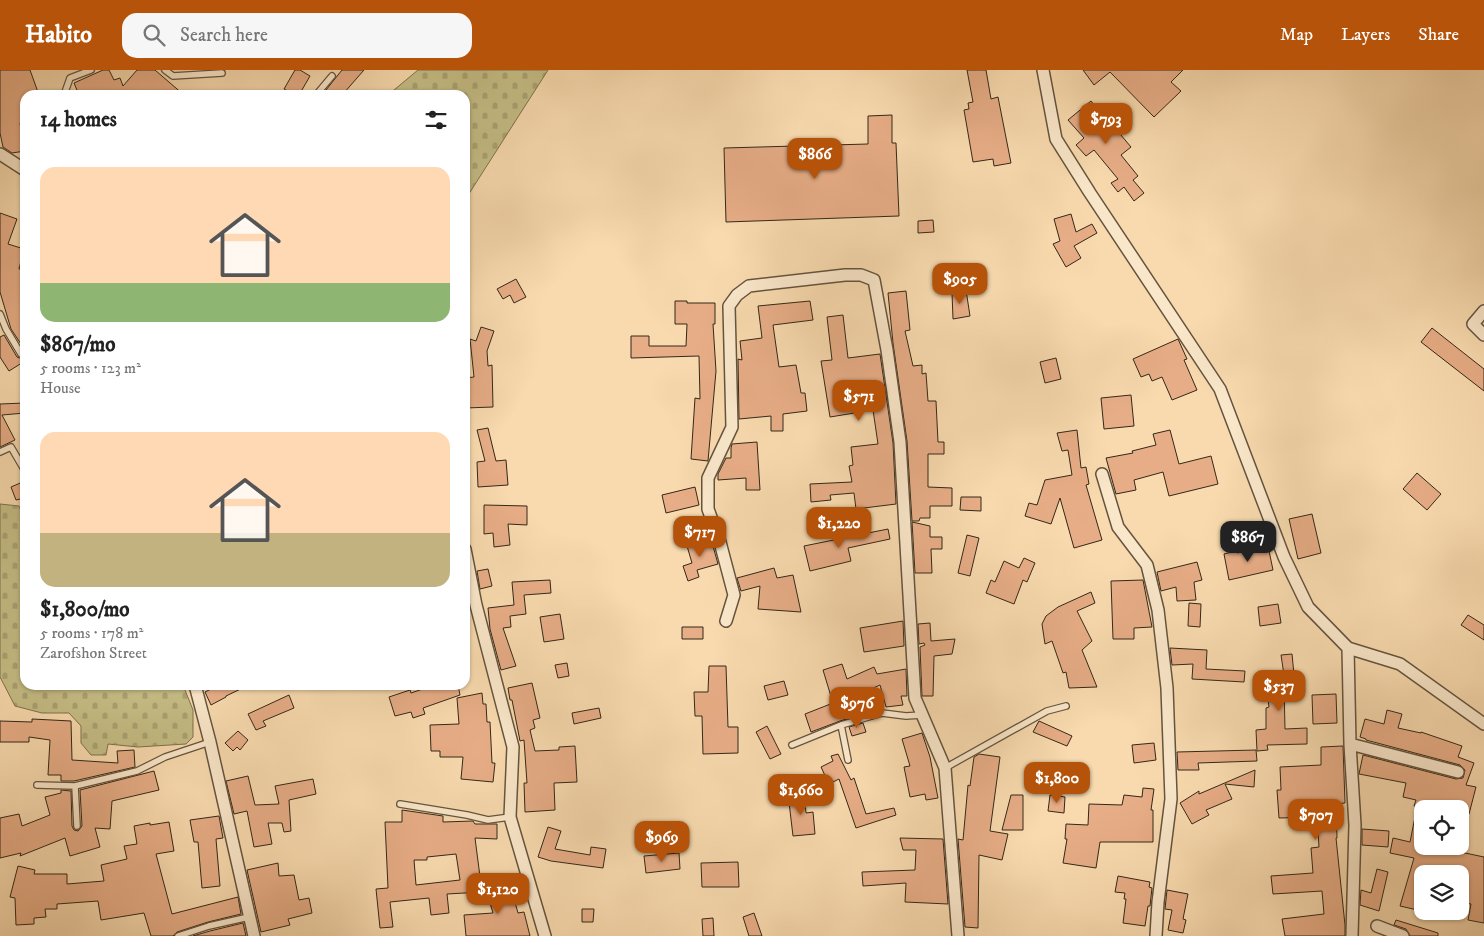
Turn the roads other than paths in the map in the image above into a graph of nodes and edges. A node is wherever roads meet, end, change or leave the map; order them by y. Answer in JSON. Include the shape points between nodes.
{"nodes":[{"id":1,"x":91,"y":70,"type":"edge"},
{"id":2,"x":165,"y":70,"type":"edge"},
{"id":3,"x":1043,"y":70,"type":"edge"},
{"id":4,"x":222,"y":73,"type":"dead end"},
{"id":5,"x":332,"y":76,"type":"dead end"},
{"id":6,"x":66,"y":90,"type":"edge"},
{"id":7,"x":320,"y":90,"type":"edge"},
{"id":8,"x":0,"y":154,"type":"edge"},
{"id":9,"x":20,"y":167,"type":"edge"},
{"id":10,"x":1484,"y":311,"type":"edge"},
{"id":11,"x":0,"y":314,"type":"edge"},
{"id":12,"x":1484,"y":335,"type":"edge"},
{"id":13,"x":20,"y":352,"type":"edge"},
{"id":14,"x":0,"y":452,"type":"edge"},
{"id":15,"x":20,"y":462,"type":"edge"},
{"id":16,"x":1102,"y":474,"type":"dead end"},
{"id":17,"x":470,"y":574,"type":"edge"},
{"id":18,"x":726,"y":622,"type":"dead end"},
{"id":19,"x":1348,"y":648,"type":"junction"},
{"id":20,"x":196,"y":690,"type":"edge"},
{"id":21,"x":1066,"y":706,"type":"dead end"},
{"id":22,"x":922,"y":715,"type":"junction"},
{"id":23,"x":1484,"y":724,"type":"edge"},
{"id":24,"x":841,"y":725,"type":"junction"},
{"id":25,"x":210,"y":742,"type":"junction"},
{"id":26,"x":1350,"y":744,"type":"junction"},
{"id":27,"x":792,"y":745,"type":"dead end"},
{"id":28,"x":848,"y":760,"type":"dead end"},
{"id":29,"x":945,"y":768,"type":"junction"},
{"id":30,"x":1458,"y":772,"type":"dead end"},
{"id":31,"x":37,"y":785,"type":"dead end"},
{"id":32,"x":75,"y":786,"type":"junction"},
{"id":33,"x":400,"y":804,"type":"dead end"},
{"id":34,"x":510,"y":817,"type":"junction"},
{"id":35,"x":77,"y":826,"type":"dead end"},
{"id":36,"x":249,"y":918,"type":"junction"},
{"id":37,"x":1377,"y":926,"type":"dead end"},
{"id":38,"x":178,"y":936,"type":"edge"},
{"id":39,"x":254,"y":936,"type":"edge"},
{"id":40,"x":545,"y":936,"type":"edge"},
{"id":41,"x":958,"y":936,"type":"edge"},
{"id":42,"x":1156,"y":936,"type":"edge"},
{"id":43,"x":1352,"y":936,"type":"edge"},
{"id":44,"x":1403,"y":936,"type":"edge"}],
"edges":[{"from":1,"to":6,"type":"lane","via":[[70,78]]},
{"from":2,"to":4,"type":"lane","via":[[173,76]]},
{"from":3,"to":19,"type":"street","via":[[1056,139],[1220,389],[1284,557],[1308,607]]},
{"from":5,"to":7,"type":"lane"},
{"from":8,"to":9,"type":"street"},
{"from":10,"to":12,"type":"street","via":[[1474,324]]},
{"from":11,"to":13,"type":"lane"},
{"from":14,"to":15,"type":"lane","via":[[11,447]]},
{"from":16,"to":42,"type":"street","via":[[1118,527],[1147,565],[1158,610],[1168,688],[1171,800]]},
{"from":17,"to":34,"type":"street","via":[[513,748]]},
{"from":18,"to":22,"type":"street","via":[[734,595],[708,509],[708,478],[732,426],[730,306],[736,295],[749,286],[845,275],[861,275],[874,280],[900,442],[915,698]]},
{"from":19,"to":23,"type":"street","via":[[1400,664]]},
{"from":19,"to":26,"type":"street"},
{"from":20,"to":25,"type":"street"},
{"from":21,"to":29,"type":"lane","via":[[1047,711]]},
{"from":22,"to":24,"type":"lane","via":[[882,713]]},
{"from":22,"to":29,"type":"street"},
{"from":24,"to":27,"type":"lane"},
{"from":24,"to":28,"type":"lane"},
{"from":25,"to":32,"type":"lane","via":[[165,757],[137,771]]},
{"from":25,"to":36,"type":"street"},
{"from":26,"to":30,"type":"street"},
{"from":26,"to":43,"type":"street","via":[[1355,825]]},
{"from":29,"to":41,"type":"street"},
{"from":31,"to":32,"type":"lane"},
{"from":32,"to":35,"type":"lane"},
{"from":33,"to":34,"type":"lane","via":[[488,820]]},
{"from":34,"to":40,"type":"street"},
{"from":36,"to":38,"type":"lane"},
{"from":36,"to":39,"type":"street"},
{"from":37,"to":44,"type":"street"}]}
